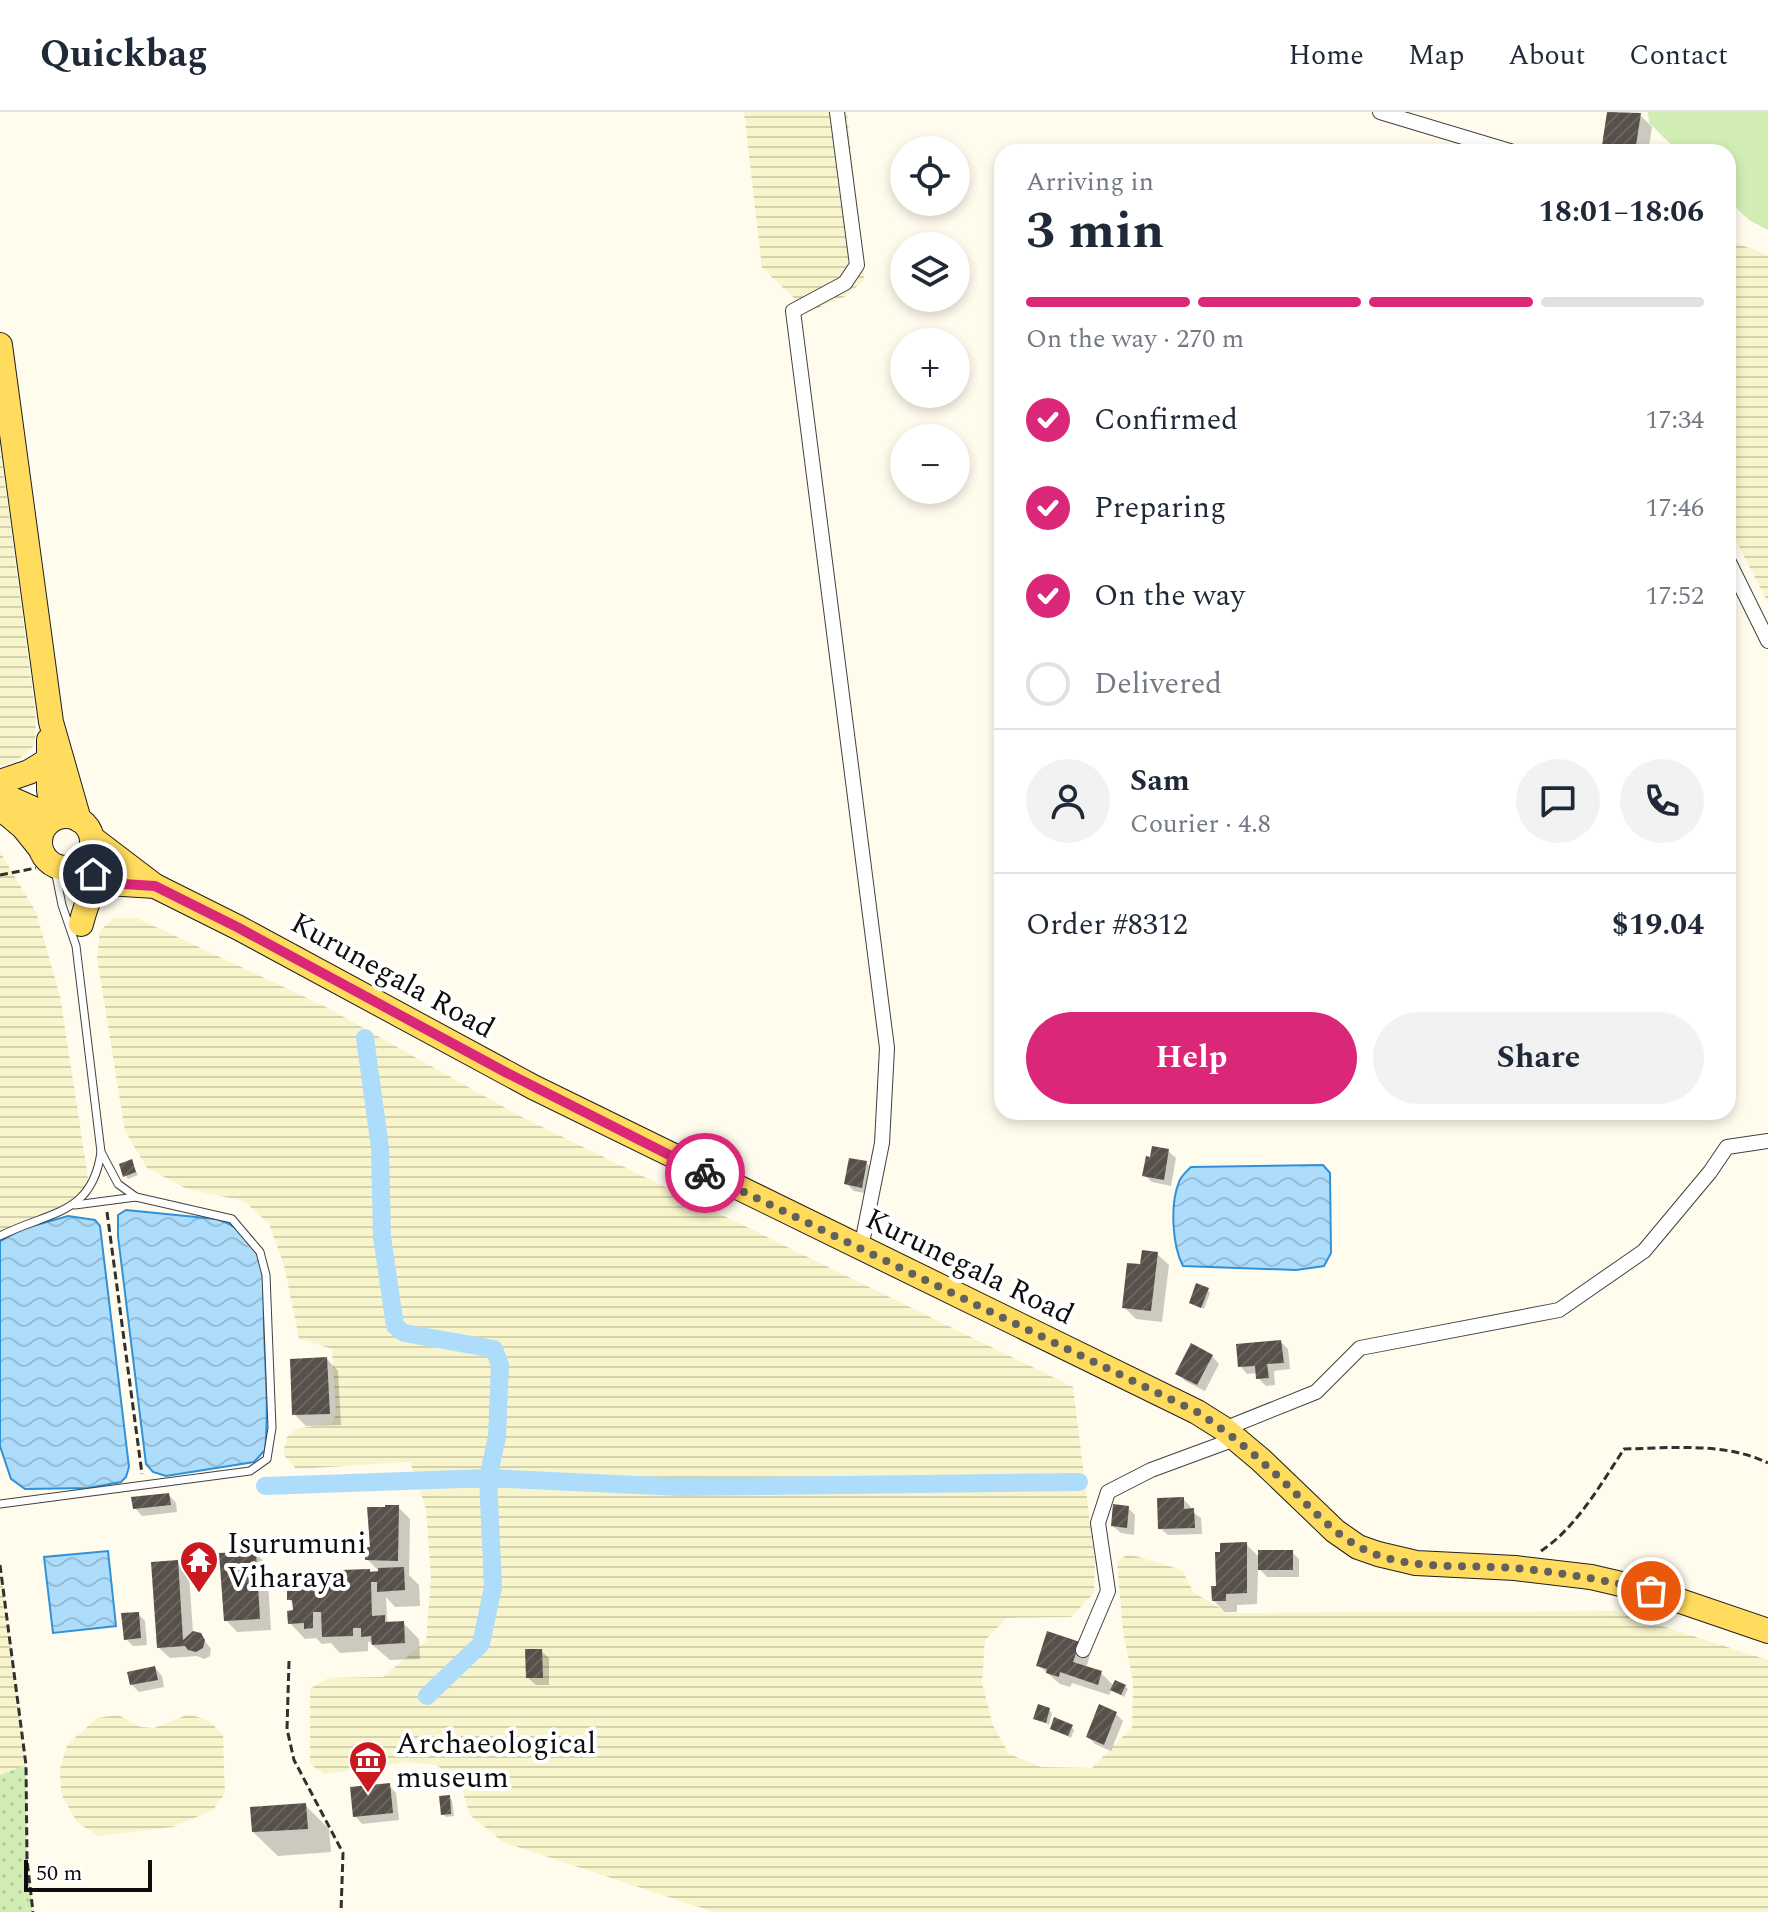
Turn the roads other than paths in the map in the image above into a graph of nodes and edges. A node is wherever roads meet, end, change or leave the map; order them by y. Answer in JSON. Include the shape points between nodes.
{"nodes":[{"id":1,"x":837,"y":112,"type":"edge"},
{"id":2,"x":1380,"y":112,"type":"edge"},
{"id":3,"x":1486,"y":144,"type":"edge"},
{"id":4,"x":0,"y":345,"type":"edge"},
{"id":5,"x":1736,"y":576,"type":"edge"},
{"id":6,"x":1768,"y":641,"type":"edge"},
{"id":7,"x":51,"y":722,"type":"junction"},
{"id":8,"x":47,"y":761,"type":"junction"},
{"id":9,"x":0,"y":782,"type":"edge"},
{"id":10,"x":0,"y":794,"type":"edge"},
{"id":11,"x":0,"y":808,"type":"edge"},
{"id":12,"x":54,"y":818,"type":"junction"},
{"id":13,"x":86,"y":829,"type":"junction"},
{"id":14,"x":47,"y":857,"type":"junction"},
{"id":15,"x":79,"y":866,"type":"junction"},
{"id":16,"x":107,"y":883,"type":"junction"},
{"id":17,"x":155,"y":886,"type":"junction"},
{"id":18,"x":79,"y":935,"type":"junction"},
{"id":19,"x":1768,"y":1141,"type":"edge"},
{"id":20,"x":101,"y":1152,"type":"junction"},
{"id":21,"x":136,"y":1197,"type":"junction"},
{"id":22,"x":73,"y":1205,"type":"junction"},
{"id":23,"x":0,"y":1236,"type":"edge"},
{"id":24,"x":861,"y":1248,"type":"junction"},
{"id":25,"x":1229,"y":1434,"type":"junction"},
{"id":26,"x":0,"y":1504,"type":"edge"},
{"id":27,"x":1768,"y":1631,"type":"edge"},
{"id":28,"x":1083,"y":1650,"type":"dead end"}],
"edges":[{"from":1,"to":24,"type":"street","via":[[857,265],[845,283],[793,311],[887,1048],[882,1143]]},
{"from":2,"to":3,"type":"street"},
{"from":4,"to":7,"type":"main road"},
{"from":5,"to":6,"type":"street"},
{"from":7,"to":8,"type":"main road"},
{"from":7,"to":13,"type":"main road"},
{"from":8,"to":9,"type":"main road"},
{"from":8,"to":12,"type":"main road"},
{"from":10,"to":12,"type":"main road"},
{"from":11,"to":14,"type":"main road"},
{"from":12,"to":13,"type":"main road","via":[[67,817]]},
{"from":12,"to":14,"type":"main road","via":[[42,831]]},
{"from":13,"to":15,"type":"main road","via":[[89,855]]},
{"from":13,"to":17,"type":"main road","name":"Kurunegala Road"},
{"from":14,"to":15,"type":"main road","via":[[66,868]]},
{"from":14,"to":18,"type":"lane","via":[[62,905]]},
{"from":15,"to":16,"type":"main road","name":"Kurunegala Road"},
{"from":15,"to":18,"type":"lane"},
{"from":16,"to":17,"type":"main road","name":"Kurunegala Road"},
{"from":16,"to":18,"type":"main road","via":[[87,901]]},
{"from":17,"to":24,"type":"main road","name":"Kurunegala Road","via":[[546,1094]]},
{"from":18,"to":20,"type":"lane"},
{"from":19,"to":25,"type":"street","via":[[1727,1147],[1644,1251],[1559,1310],[1360,1348],[1316,1392]]},
{"from":20,"to":21,"type":"lane","via":[[118,1184]]},
{"from":20,"to":22,"type":"lane","via":[[90,1191]]},
{"from":21,"to":22,"type":"lane"},
{"from":21,"to":26,"type":"lane","via":[[232,1219],[260,1252],[266,1275],[272,1428],[267,1459],[250,1471]]},
{"from":22,"to":23,"type":"lane"},
{"from":24,"to":25,"type":"main road","name":"Kurunegala Road","via":[[1197,1412]]},
{"from":25,"to":27,"type":"main road","name":"Kurunegala Road","via":[[1358,1547],[1416,1563],[1591,1577],[1651,1591]]},
{"from":25,"to":28,"type":"street","via":[[1108,1492],[1098,1523],[1108,1591]]}]}
